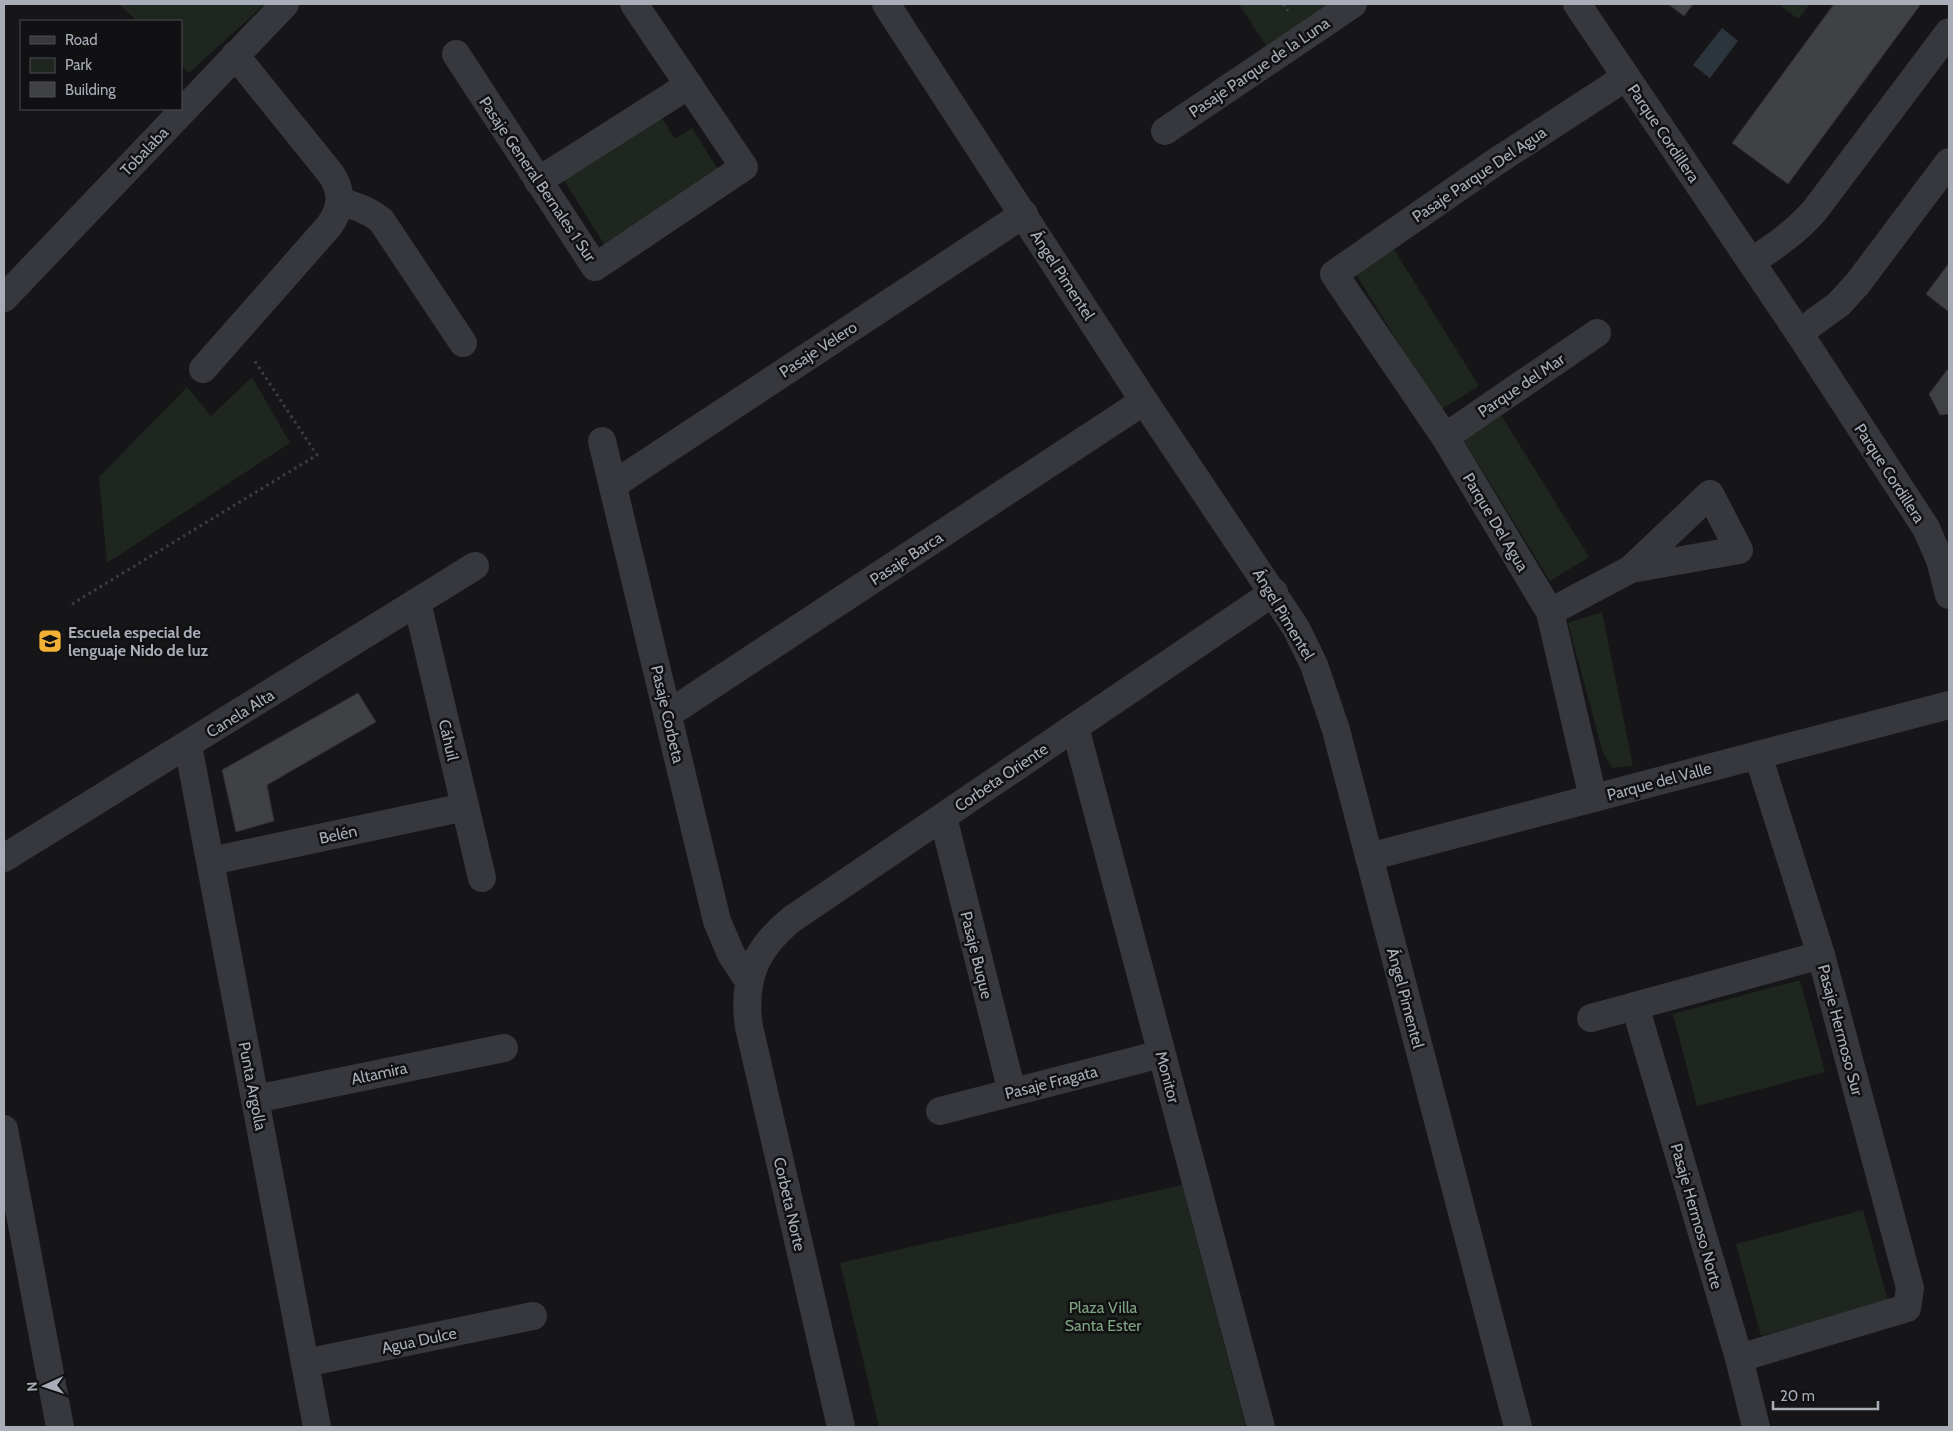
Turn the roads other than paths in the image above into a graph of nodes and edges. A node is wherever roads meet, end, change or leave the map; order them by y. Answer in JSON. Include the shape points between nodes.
{"nodes":[{"id":1,"x":285,"y":4,"type":"edge"},
{"id":2,"x":634,"y":4,"type":"edge"},
{"id":3,"x":886,"y":4,"type":"edge"},
{"id":4,"x":1353,"y":4,"type":"edge"},
{"id":5,"x":1577,"y":4,"type":"edge"},
{"id":6,"x":1949,"y":32,"type":"edge"},
{"id":7,"x":456,"y":54,"type":"dead end"},
{"id":8,"x":235,"y":55,"type":"junction"},
{"id":9,"x":1626,"y":77,"type":"junction"},
{"id":10,"x":689,"y":84,"type":"junction"},
{"id":11,"x":1165,"y":131,"type":"dead end"},
{"id":12,"x":1949,"y":162,"type":"edge"},
{"id":13,"x":538,"y":181,"type":"junction"},
{"id":14,"x":340,"y":202,"type":"junction"},
{"id":15,"x":1024,"y":214,"type":"junction"},
{"id":16,"x":1751,"y":262,"type":"junction"},
{"id":17,"x":1334,"y":274,"type":"joint"},
{"id":18,"x":4,"y":298,"type":"edge"},
{"id":19,"x":1597,"y":333,"type":"dead end"},
{"id":20,"x":1799,"y":333,"type":"junction"},
{"id":21,"x":463,"y":343,"type":"dead end"},
{"id":22,"x":203,"y":370,"type":"dead end"},
{"id":23,"x":1144,"y":401,"type":"junction"},
{"id":24,"x":1445,"y":437,"type":"junction"},
{"id":25,"x":602,"y":441,"type":"dead end"},
{"id":26,"x":613,"y":485,"type":"junction"},
{"id":27,"x":475,"y":566,"type":"dead end"},
{"id":28,"x":1631,"y":569,"type":"dead end"},
{"id":29,"x":1274,"y":592,"type":"junction"},
{"id":30,"x":1949,"y":595,"type":"edge"},
{"id":31,"x":417,"y":602,"type":"junction"},
{"id":32,"x":1550,"y":612,"type":"junction"},
{"id":33,"x":1949,"y":705,"type":"edge"},
{"id":34,"x":668,"y":714,"type":"junction"},
{"id":35,"x":1074,"y":728,"type":"junction"},
{"id":36,"x":188,"y":745,"type":"junction"},
{"id":37,"x":1758,"y":755,"type":"junction"},
{"id":38,"x":1593,"y":798,"type":"junction"},
{"id":39,"x":465,"y":807,"type":"junction"},
{"id":40,"x":943,"y":817,"type":"junction"},
{"id":41,"x":1369,"y":857,"type":"junction"},
{"id":42,"x":4,"y":858,"type":"edge"},
{"id":43,"x":211,"y":860,"type":"junction"},
{"id":44,"x":482,"y":878,"type":"dead end"},
{"id":45,"x":1821,"y":955,"type":"junction"},
{"id":46,"x":748,"y":980,"type":"junction"},
{"id":47,"x":1635,"y":1006,"type":"junction"},
{"id":48,"x":1591,"y":1018,"type":"dead end"},
{"id":49,"x":504,"y":1048,"type":"dead end"},
{"id":50,"x":1161,"y":1054,"type":"junction"},
{"id":51,"x":1012,"y":1092,"type":"junction"},
{"id":52,"x":255,"y":1098,"type":"junction"},
{"id":53,"x":940,"y":1111,"type":"dead end"},
{"id":54,"x":4,"y":1129,"type":"edge"},
{"id":55,"x":533,"y":1316,"type":"dead end"},
{"id":56,"x":1739,"y":1358,"type":"junction"},
{"id":57,"x":305,"y":1363,"type":"junction"},
{"id":58,"x":60,"y":1427,"type":"edge"},
{"id":59,"x":317,"y":1427,"type":"edge"},
{"id":60,"x":841,"y":1427,"type":"edge"},
{"id":61,"x":1261,"y":1427,"type":"edge"},
{"id":62,"x":1518,"y":1427,"type":"edge"},
{"id":63,"x":1756,"y":1427,"type":"edge"}],
"edges":[{"from":1,"to":8,"type":"street","name":"Tobalaba"},
{"from":2,"to":10,"type":"street","name":"Pasaje General Bernales 1 Sur"},
{"from":3,"to":15,"type":"street","name":"Ángel Pimentel"},
{"from":4,"to":11,"type":"street","name":"Pasaje Parque de la Luna"},
{"from":5,"to":9,"type":"street","name":"Parque Cordillera"},
{"from":6,"to":16,"type":"street","via":[[1815,210],[1785,240]]},
{"from":7,"to":13,"type":"street","name":"Pasaje General Bernales 1 Sur"},
{"from":8,"to":14,"type":"street","via":[[331,174],[340,192]]},
{"from":8,"to":18,"type":"street","name":"Tobalaba"},
{"from":9,"to":16,"type":"street","name":"Parque Cordillera"},
{"from":9,"to":17,"type":"street","name":"Pasaje Parque Del Agua","via":[[1494,162]]},
{"from":10,"to":13,"type":"street"},
{"from":10,"to":13,"type":"street","name":"Pasaje General Bernales 1 Sur","via":[[744,168],[595,267]]},
{"from":12,"to":20,"type":"street","via":[[1858,283],[1839,304]]},
{"from":14,"to":21,"type":"street","via":[[356,206],[381,220]]},
{"from":14,"to":22,"type":"street","via":[[337,215],[329,226]]},
{"from":15,"to":23,"type":"street","name":"Ángel Pimentel"},
{"from":15,"to":26,"type":"street","name":"Pasaje Velero"},
{"from":16,"to":20,"type":"street","name":"Parque Cordillera"},
{"from":17,"to":24,"type":"street","name":"Parque Del Agua"},
{"from":19,"to":24,"type":"street","name":"Parque del Mar"},
{"from":20,"to":30,"type":"street","name":"Parque Cordillera","via":[[1926,528],[1940,560]]},
{"from":23,"to":29,"type":"street","name":"Ángel Pimentel"},
{"from":23,"to":34,"type":"street","name":"Pasaje Barca"},
{"from":24,"to":32,"type":"street","name":"Parque Del Agua"},
{"from":25,"to":26,"type":"street","name":"Pasaje Corbeta"},
{"from":26,"to":34,"type":"street","name":"Pasaje Corbeta"},
{"from":27,"to":31,"type":"street","name":"Canela Alta"},
{"from":28,"to":32,"type":"street"},
{"from":29,"to":35,"type":"street","name":"Corbeta Oriente"},
{"from":29,"to":41,"type":"street","name":"Ángel Pimentel","via":[[1296,628],[1327,697]]},
{"from":31,"to":36,"type":"street","name":"Canela Alta"},
{"from":31,"to":39,"type":"street","name":"Cáhuil"},
{"from":32,"to":38,"type":"street","name":"Parque Del Agua"},
{"from":33,"to":37,"type":"street","name":"Parque del Valle"},
{"from":34,"to":46,"type":"street","name":"Pasaje Corbeta","via":[[717,921],[731,954]]},
{"from":35,"to":40,"type":"street","name":"Corbeta Oriente"},
{"from":35,"to":50,"type":"street","name":"Monitor"},
{"from":36,"to":42,"type":"street","name":"Canela Alta"},
{"from":36,"to":43,"type":"street","name":"Punta Argolla"},
{"from":37,"to":38,"type":"street","name":"Parque del Valle"},
{"from":37,"to":45,"type":"street","name":"Pasaje Hermoso Sur"},
{"from":38,"to":41,"type":"street","name":"Parque del Valle"},
{"from":39,"to":43,"type":"street","name":"Belén"},
{"from":39,"to":44,"type":"street","name":"Cáhuil"},
{"from":40,"to":46,"type":"street","name":"Corbeta Oriente","via":[[776,932],[763,947]]},
{"from":40,"to":51,"type":"street","name":"Pasaje Buque"},
{"from":41,"to":62,"type":"street","name":"Ángel Pimentel"},
{"from":43,"to":52,"type":"street","name":"Punta Argolla"},
{"from":45,"to":47,"type":"street"},
{"from":45,"to":56,"type":"street","name":"Pasaje Hermoso Sur","via":[[1910,1288],[1907,1308]]},
{"from":46,"to":60,"type":"street","name":"Corbeta Norte","via":[[748,1027]]},
{"from":47,"to":48,"type":"street"},
{"from":47,"to":56,"type":"street","name":"Pasaje Hermoso Norte"},
{"from":49,"to":52,"type":"street","name":"Altamira"},
{"from":50,"to":51,"type":"street","name":"Pasaje Fragata"},
{"from":50,"to":61,"type":"street","name":"Monitor"},
{"from":51,"to":53,"type":"street","name":"Pasaje Fragata"},
{"from":52,"to":57,"type":"street","name":"Punta Argolla"},
{"from":54,"to":58,"type":"street"},
{"from":55,"to":57,"type":"street","name":"Agua Dulce"},
{"from":56,"to":63,"type":"street","name":"Pasaje Hermoso Norte"},
{"from":57,"to":59,"type":"street","name":"Punta Argolla"}]}
